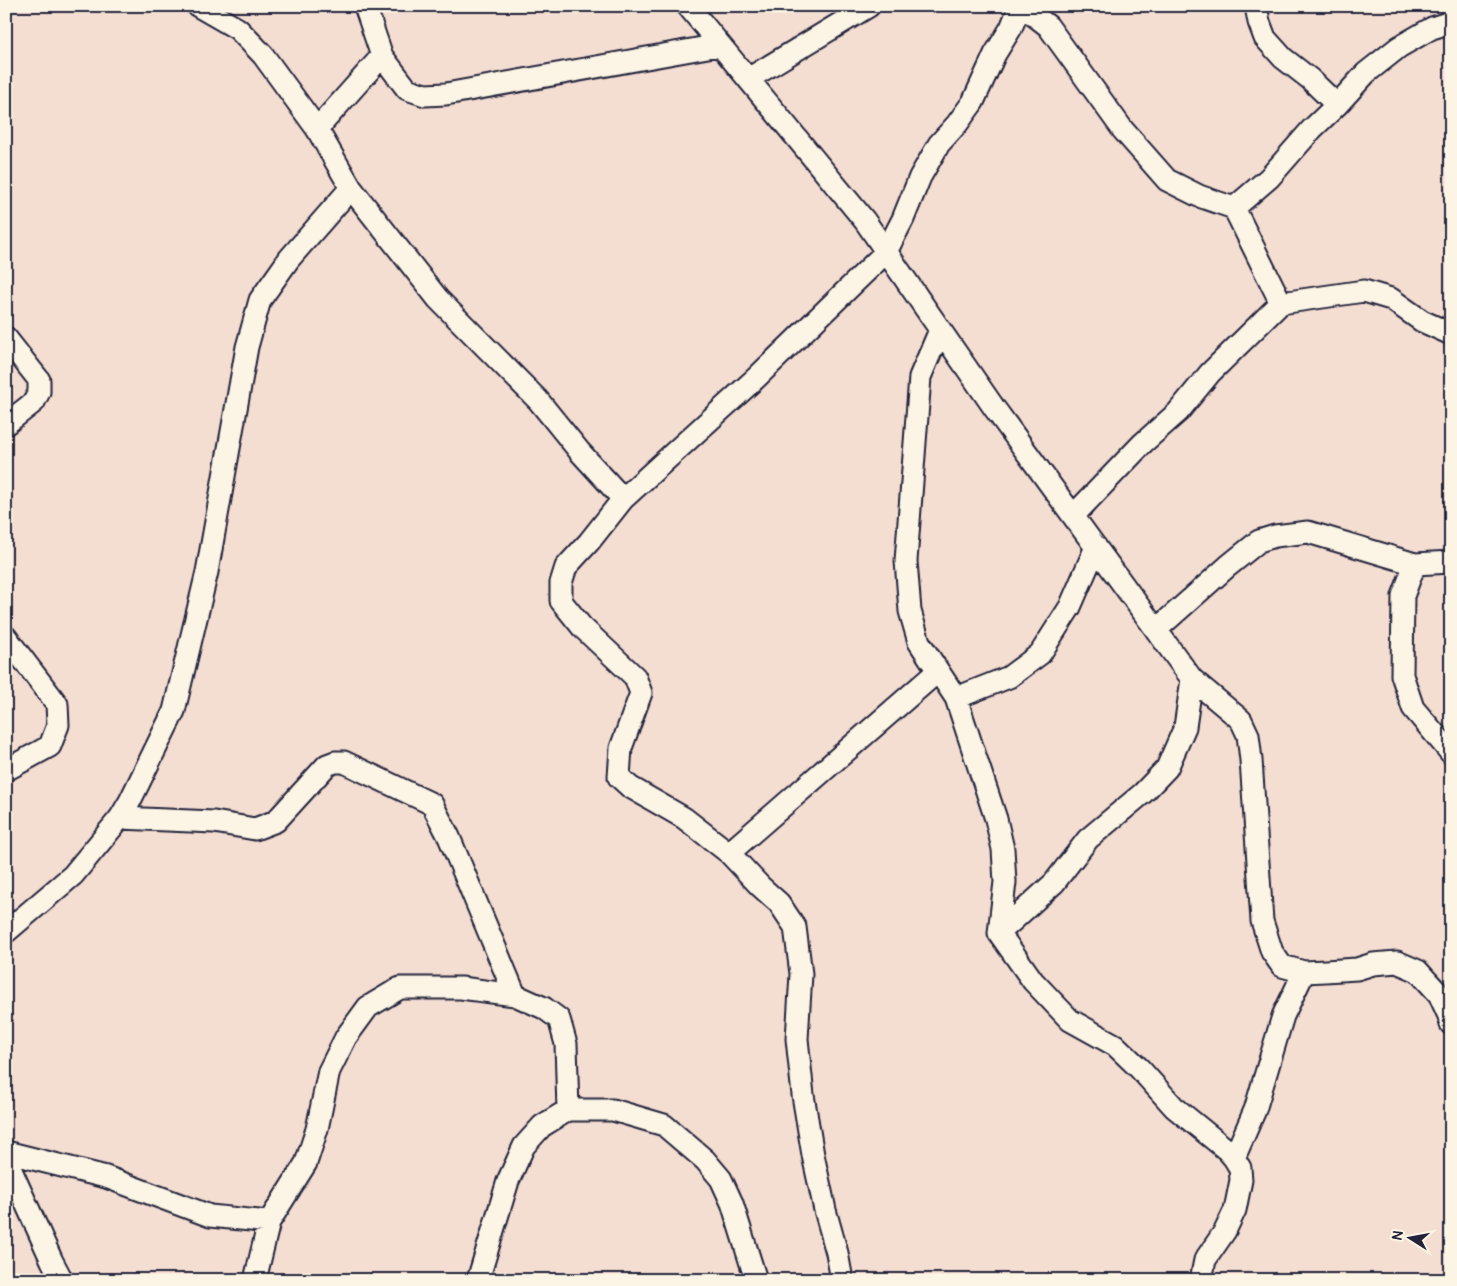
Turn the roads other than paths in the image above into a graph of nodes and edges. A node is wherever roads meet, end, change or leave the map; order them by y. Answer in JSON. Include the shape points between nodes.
{"nodes":[{"id":1,"x":198,"y":6,"type":"edge"},
{"id":2,"x":365,"y":6,"type":"edge"},
{"id":3,"x":869,"y":6,"type":"edge"},
{"id":4,"x":1021,"y":6,"type":"edge"},
{"id":5,"x":1256,"y":6,"type":"edge"},
{"id":6,"x":689,"y":7,"type":"edge"},
{"id":7,"x":1451,"y":22,"type":"edge"},
{"id":8,"x":720,"y":45,"type":"junction"},
{"id":9,"x":382,"y":56,"type":"junction"},
{"id":10,"x":748,"y":79,"type":"junction"},
{"id":11,"x":1337,"y":106,"type":"junction"},
{"id":12,"x":317,"y":130,"type":"junction"},
{"id":13,"x":351,"y":188,"type":"junction"},
{"id":14,"x":1234,"y":208,"type":"junction"},
{"id":15,"x":886,"y":252,"type":"junction"},
{"id":16,"x":1281,"y":303,"type":"junction"},
{"id":17,"x":940,"y":330,"type":"junction"},
{"id":18,"x":1451,"y":334,"type":"edge"},
{"id":19,"x":6,"y":338,"type":"edge"},
{"id":20,"x":6,"y":424,"type":"edge"},
{"id":21,"x":623,"y":499,"type":"junction"},
{"id":22,"x":1073,"y":516,"type":"junction"},
{"id":23,"x":1096,"y":547,"type":"junction"},
{"id":24,"x":1451,"y":562,"type":"edge"},
{"id":25,"x":1415,"y":564,"type":"junction"},
{"id":26,"x":1156,"y":630,"type":"junction"},
{"id":27,"x":6,"y":637,"type":"edge"},
{"id":28,"x":938,"y":671,"type":"junction"},
{"id":29,"x":1192,"y":679,"type":"junction"},
{"id":30,"x":956,"y":698,"type":"junction"},
{"id":31,"x":1451,"y":753,"type":"edge"},
{"id":32,"x":6,"y":770,"type":"edge"},
{"id":33,"x":120,"y":818,"type":"junction"},
{"id":34,"x":728,"y":853,"type":"junction"},
{"id":35,"x":6,"y":932,"type":"edge"},
{"id":36,"x":999,"y":934,"type":"junction"},
{"id":37,"x":1304,"y":972,"type":"junction"},
{"id":38,"x":1445,"y":990,"type":"edge"},
{"id":39,"x":515,"y":994,"type":"junction"},
{"id":40,"x":1451,"y":1024,"type":"edge"},
{"id":41,"x":568,"y":1110,"type":"junction"},
{"id":42,"x":6,"y":1152,"type":"edge"},
{"id":43,"x":1234,"y":1158,"type":"junction"},
{"id":44,"x":6,"y":1159,"type":"edge"},
{"id":45,"x":269,"y":1222,"type":"junction"},
{"id":46,"x":62,"y":1280,"type":"edge"},
{"id":47,"x":254,"y":1280,"type":"edge"},
{"id":48,"x":478,"y":1280,"type":"edge"},
{"id":49,"x":756,"y":1280,"type":"edge"},
{"id":50,"x":842,"y":1280,"type":"edge"},
{"id":51,"x":1201,"y":1280,"type":"edge"}],
"edges":[{"from":1,"to":12,"type":"street","via":[[238,28],[263,54]]},
{"from":2,"to":9,"type":"street"},
{"from":3,"to":10,"type":"street"},
{"from":4,"to":14,"type":"street","via":[[1048,26],[1124,130],[1167,180]]},
{"from":4,"to":15,"type":"street","via":[[973,102],[939,144],[920,177]]},
{"from":5,"to":11,"type":"street","via":[[1265,38]]},
{"from":6,"to":8,"type":"street"},
{"from":7,"to":11,"type":"street","via":[[1432,28],[1399,47],[1366,73]]},
{"from":8,"to":9,"type":"street","via":[[446,94],[425,95],[407,89]]},
{"from":8,"to":10,"type":"street"},
{"from":9,"to":12,"type":"street"},
{"from":10,"to":15,"type":"street"},
{"from":11,"to":14,"type":"street","via":[[1269,178]]},
{"from":12,"to":13,"type":"street"},
{"from":13,"to":21,"type":"street","via":[[438,298],[538,400]]},
{"from":13,"to":33,"type":"street","via":[[290,259],[260,300],[247,347],[207,572],[174,711]]},
{"from":14,"to":16,"type":"street"},
{"from":15,"to":17,"type":"street"},
{"from":15,"to":21,"type":"street","via":[[756,378]]},
{"from":16,"to":18,"type":"street","via":[[1364,291],[1391,299],[1422,322]]},
{"from":16,"to":22,"type":"street"},
{"from":17,"to":22,"type":"street"},
{"from":17,"to":28,"type":"street","via":[[920,377],[906,561],[910,611],[919,642]]},
{"from":19,"to":20,"type":"street","via":[[39,380],[39,392],[34,402]]},
{"from":21,"to":34,"type":"street","via":[[566,567],[561,583],[561,601],[582,627],[635,677],[641,693],[621,748],[619,777],[630,787],[684,818]]},
{"from":22,"to":23,"type":"street"},
{"from":23,"to":26,"type":"street"},
{"from":23,"to":30,"type":"street","via":[[1070,607],[1040,654],[1009,677]]},
{"from":24,"to":25,"type":"street"},
{"from":25,"to":26,"type":"street","via":[[1308,532],[1275,536],[1251,547]]},
{"from":25,"to":31,"type":"street","via":[[1403,596],[1402,675],[1413,708]]},
{"from":26,"to":29,"type":"street"},
{"from":27,"to":32,"type":"street","via":[[57,704],[58,725],[50,746]]},
{"from":28,"to":30,"type":"street"},
{"from":28,"to":34,"type":"street"},
{"from":29,"to":36,"type":"street","via":[[1185,727],[1167,768],[1143,793],[1088,839],[1054,883]]},
{"from":29,"to":37,"type":"street","via":[[1241,720],[1248,735],[1262,921],[1272,952],[1282,966]]},
{"from":30,"to":36,"type":"street","via":[[1003,849],[1005,882]]},
{"from":33,"to":35,"type":"street","via":[[73,875]]},
{"from":33,"to":39,"type":"street","via":[[214,822],[255,829],[276,821],[327,765],[344,762],[365,771],[432,804]]},
{"from":34,"to":50,"type":"street","via":[[779,903],[795,927],[801,974],[797,1039],[803,1095],[812,1155]]},
{"from":36,"to":43,"type":"street","via":[[1033,981],[1070,1020],[1115,1045],[1174,1107]]},
{"from":37,"to":38,"type":"street","via":[[1357,969],[1398,962],[1418,970]]},
{"from":37,"to":43,"type":"street","via":[[1283,1016],[1255,1110]]},
{"from":38,"to":40,"type":"street"},
{"from":39,"to":41,"type":"street","via":[[559,1019],[566,1044]]},
{"from":39,"to":45,"type":"street","via":[[461,988],[400,988],[368,1007],[346,1037],[329,1071],[306,1163]]},
{"from":41,"to":48,"type":"street","via":[[542,1126],[524,1146],[508,1181]]},
{"from":41,"to":49,"type":"street","via":[[613,1110],[664,1125],[705,1160],[732,1203]]},
{"from":42,"to":45,"type":"street","via":[[106,1177],[210,1216]]},
{"from":43,"to":51,"type":"street","via":[[1240,1168],[1241,1180],[1235,1210],[1206,1260]]},
{"from":44,"to":46,"type":"street"},
{"from":45,"to":47,"type":"street"}]}
